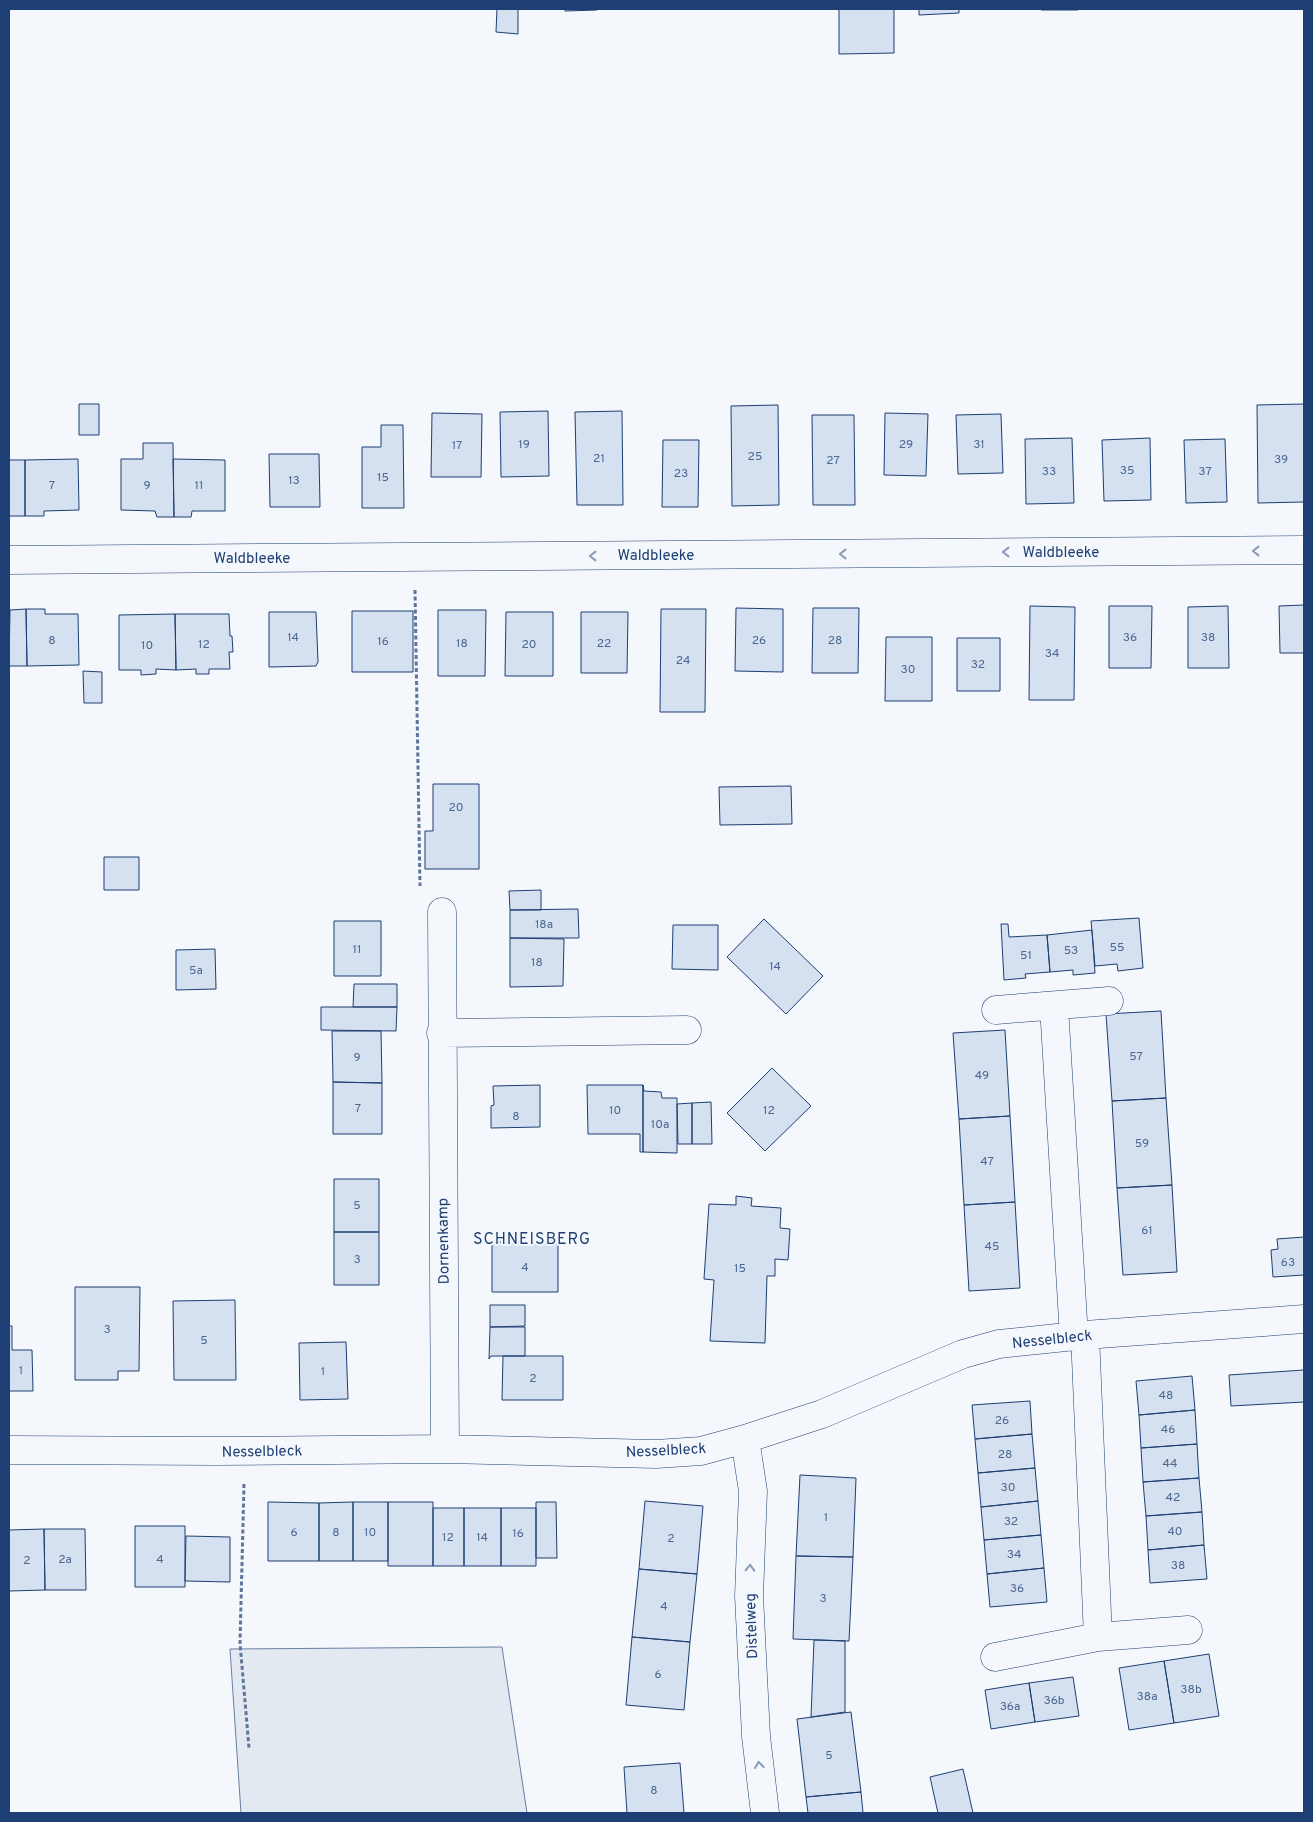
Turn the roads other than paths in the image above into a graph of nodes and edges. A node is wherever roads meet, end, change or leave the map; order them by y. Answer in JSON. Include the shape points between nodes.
{"nodes":[{"id":1,"x":1304,"y":550,"type":"edge"},
{"id":2,"x":9,"y":560,"type":"edge"},
{"id":3,"x":442,"y":912,"type":"road end"},
{"id":4,"x":1109,"y":1001,"type":"dead end"},
{"id":5,"x":1054,"y":1006,"type":"junction"},
{"id":6,"x":996,"y":1010,"type":"dead end"},
{"id":7,"x":687,"y":1030,"type":"dead end"},
{"id":8,"x":442,"y":1033,"type":"junction"},
{"id":9,"x":1304,"y":1318,"type":"edge"},
{"id":10,"x":1079,"y":1336,"type":"junction"},
{"id":11,"x":745,"y":1439,"type":"junction"},
{"id":12,"x":445,"y":1449,"type":"junction"},
{"id":13,"x":9,"y":1450,"type":"edge"},
{"id":14,"x":1188,"y":1630,"type":"dead end"},
{"id":15,"x":1098,"y":1638,"type":"junction"},
{"id":16,"x":995,"y":1657,"type":"dead end"},
{"id":17,"x":765,"y":1813,"type":"edge"}],
"edges":[{"from":1,"to":2,"type":"street","name":"Waldbleeke","one_way":true},
{"from":3,"to":8,"type":"street","name":"Dornenkamp"},
{"from":4,"to":5,"type":"street"},
{"from":5,"to":6,"type":"street"},
{"from":5,"to":10,"type":"street"},
{"from":7,"to":8,"type":"street"},
{"from":8,"to":12,"type":"street","name":"Dornenkamp"},
{"from":9,"to":10,"type":"street","name":"Nesselbleck"},
{"from":10,"to":11,"type":"street","name":"Nesselbleck","via":[[998,1344],[963,1354],[822,1414]]},
{"from":10,"to":15,"type":"street"},
{"from":11,"to":12,"type":"street","name":"Nesselbleck","via":[[701,1451],[656,1454]]},
{"from":17,"to":11,"type":"street","name":"Distelweg","one_way":true,"via":[[756,1736],[749,1596],[754,1491]]},
{"from":12,"to":13,"type":"street","name":"Nesselbleck"},
{"from":14,"to":15,"type":"street"},
{"from":15,"to":16,"type":"street"}]}
